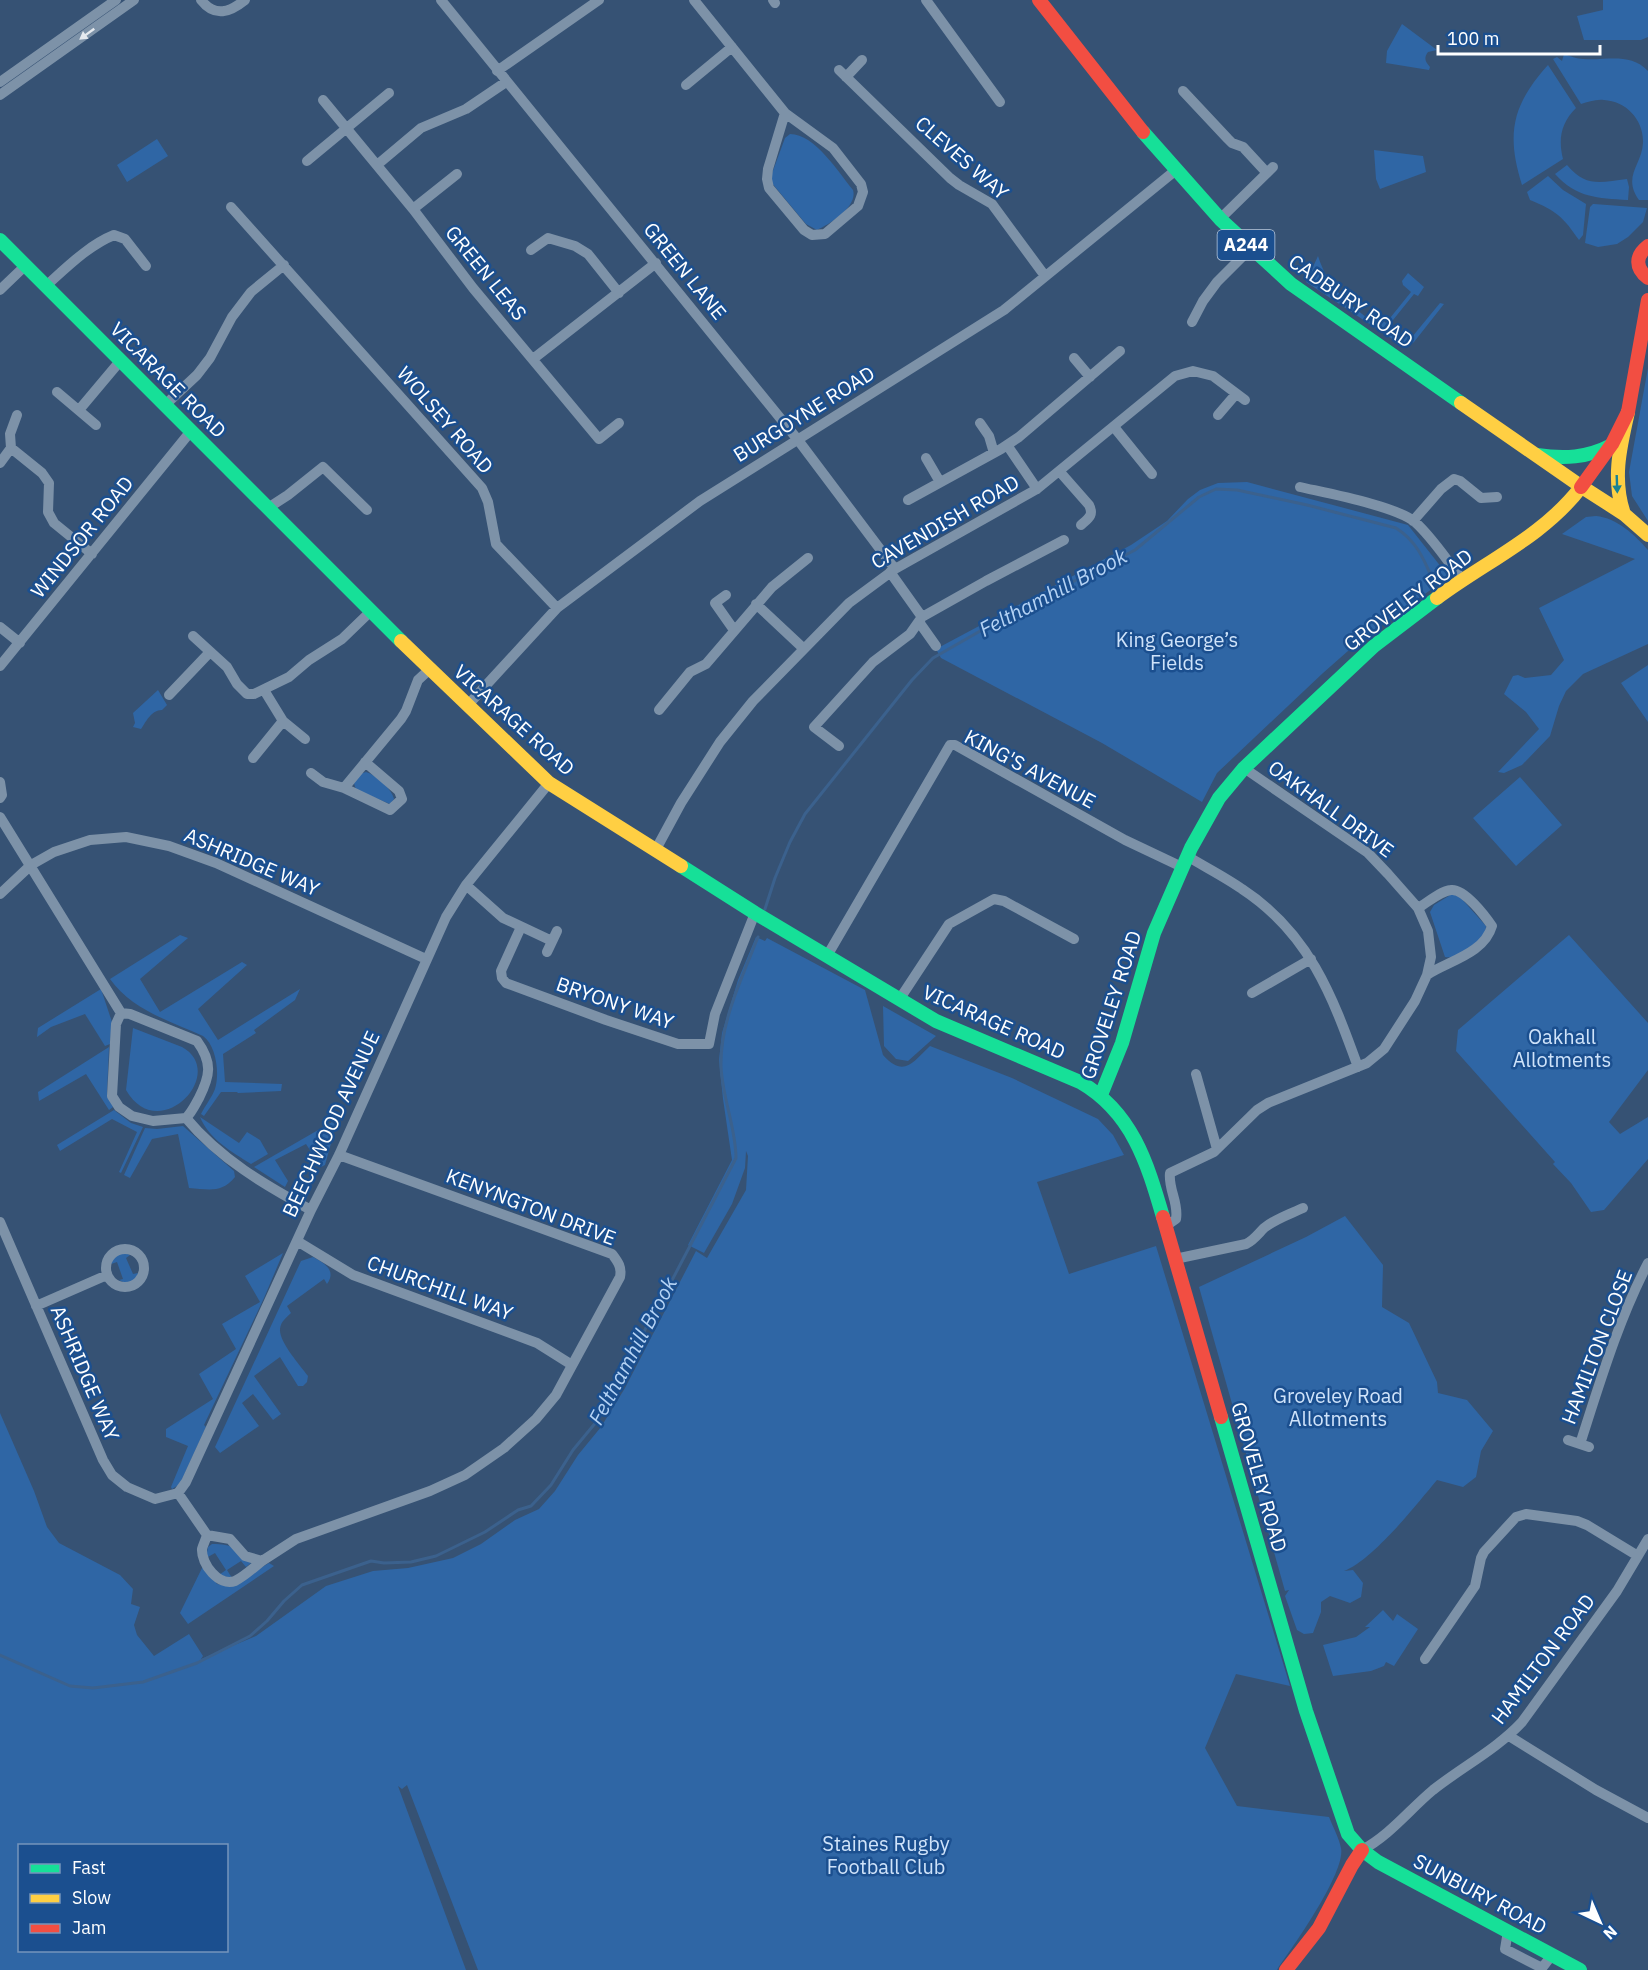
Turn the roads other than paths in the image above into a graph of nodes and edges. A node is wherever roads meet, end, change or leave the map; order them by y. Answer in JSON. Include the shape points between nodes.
{"nodes":[{"id":1,"x":116,"y":0,"type":"edge"},
{"id":2,"x":134,"y":0,"type":"edge"},
{"id":3,"x":201,"y":0,"type":"edge"},
{"id":4,"x":245,"y":0,"type":"edge"},
{"id":5,"x":441,"y":0,"type":"edge"},
{"id":6,"x":599,"y":0,"type":"edge"},
{"id":7,"x":694,"y":0,"type":"edge"},
{"id":8,"x":926,"y":0,"type":"edge"},
{"id":9,"x":1039,"y":0,"type":"edge"},
{"id":10,"x":58,"y":47,"type":"junction"},
{"id":11,"x":732,"y":47,"type":"junction"},
{"id":12,"x":862,"y":60,"type":"dead end"},
{"id":13,"x":497,"y":71,"type":"junction"},
{"id":14,"x":0,"y":82,"type":"edge"},
{"id":15,"x":506,"y":82,"type":"junction"},
{"id":16,"x":686,"y":85,"type":"dead end"},
{"id":17,"x":991,"y":90,"type":"junction"},
{"id":18,"x":1183,"y":91,"type":"dead end"},
{"id":19,"x":389,"y":93,"type":"dead end"},
{"id":20,"x":0,"y":95,"type":"edge"},
{"id":21,"x":981,"y":98,"type":"dead end"},
{"id":22,"x":322,"y":100,"type":"dead end"},
{"id":23,"x":1000,"y":102,"type":"dead end"},
{"id":24,"x":785,"y":113,"type":"junction"},
{"id":25,"x":346,"y":129,"type":"junction"},
{"id":26,"x":307,"y":161,"type":"dead end"},
{"id":27,"x":377,"y":165,"type":"junction"},
{"id":28,"x":1176,"y":170,"type":"junction"},
{"id":29,"x":457,"y":174,"type":"dead end"},
{"id":30,"x":231,"y":207,"type":"dead end"},
{"id":31,"x":413,"y":209,"type":"junction"},
{"id":32,"x":1221,"y":218,"type":"junction"},
{"id":33,"x":0,"y":240,"type":"edge"},
{"id":34,"x":1648,"y":246,"type":"edge"},
{"id":35,"x":1250,"y":249,"type":"junction"},
{"id":36,"x":531,"y":250,"type":"dead end"},
{"id":37,"x":656,"y":263,"type":"junction"},
{"id":38,"x":26,"y":264,"type":"junction"},
{"id":39,"x":284,"y":265,"type":"junction"},
{"id":40,"x":146,"y":266,"type":"dead end"},
{"id":41,"x":1045,"y":276,"type":"junction"},
{"id":42,"x":1648,"y":278,"type":"edge"},
{"id":43,"x":47,"y":285,"type":"junction"},
{"id":44,"x":0,"y":290,"type":"edge"},
{"id":45,"x":619,"y":293,"type":"junction"},
{"id":46,"x":1648,"y":300,"type":"edge"},
{"id":47,"x":1192,"y":322,"type":"dead end"},
{"id":48,"x":1120,"y":351,"type":"dead end"},
{"id":49,"x":1074,"y":358,"type":"dead end"},
{"id":50,"x":533,"y":359,"type":"junction"},
{"id":51,"x":121,"y":360,"type":"junction"},
{"id":52,"x":1090,"y":376,"type":"junction"},
{"id":53,"x":57,"y":392,"type":"dead end"},
{"id":54,"x":165,"y":405,"type":"junction"},
{"id":55,"x":79,"y":410,"type":"junction"},
{"id":56,"x":1628,"y":412,"type":"junction"},
{"id":57,"x":17,"y":414,"type":"dead end"},
{"id":58,"x":1218,"y":415,"type":"dead end"},
{"id":59,"x":619,"y":423,"type":"dead end"},
{"id":60,"x":980,"y":423,"type":"dead end"},
{"id":61,"x":96,"y":425,"type":"dead end"},
{"id":62,"x":1114,"y":427,"type":"junction"},
{"id":63,"x":191,"y":431,"type":"junction"},
{"id":64,"x":798,"y":440,"type":"junction"},
{"id":65,"x":1612,"y":444,"type":"junction"},
{"id":66,"x":1007,"y":445,"type":"junction"},
{"id":67,"x":11,"y":448,"type":"junction"},
{"id":68,"x":994,"y":453,"type":"junction"},
{"id":69,"x":1537,"y":455,"type":"junction"},
{"id":70,"x":926,"y":458,"type":"dead end"},
{"id":71,"x":0,"y":463,"type":"edge"},
{"id":72,"x":1060,"y":471,"type":"junction"},
{"id":73,"x":1152,"y":474,"type":"dead end"},
{"id":74,"x":940,"y":482,"type":"junction"},
{"id":75,"x":1300,"y":487,"type":"dead end"},
{"id":76,"x":1582,"y":487,"type":"junction"},
{"id":77,"x":1037,"y":489,"type":"junction"},
{"id":78,"x":1497,"y":497,"type":"dead end"},
{"id":79,"x":908,"y":500,"type":"dead end"},
{"id":80,"x":268,"y":508,"type":"junction"},
{"id":81,"x":367,"y":510,"type":"dead end"},
{"id":82,"x":1624,"y":514,"type":"junction"},
{"id":83,"x":1413,"y":521,"type":"junction"},
{"id":84,"x":1081,"y":525,"type":"dead end"},
{"id":85,"x":1648,"y":535,"type":"edge"},
{"id":86,"x":1064,"y":540,"type":"dead end"},
{"id":87,"x":92,"y":554,"type":"junction"},
{"id":88,"x":808,"y":558,"type":"dead end"},
{"id":89,"x":892,"y":570,"type":"junction"},
{"id":90,"x":1462,"y":579,"type":"junction"},
{"id":91,"x":726,"y":595,"type":"dead end"},
{"id":92,"x":756,"y":604,"type":"junction"},
{"id":93,"x":557,"y":608,"type":"junction"},
{"id":94,"x":371,"y":611,"type":"junction"},
{"id":95,"x":921,"y":620,"type":"junction"},
{"id":96,"x":0,"y":627,"type":"edge"},
{"id":97,"x":734,"y":630,"type":"junction"},
{"id":98,"x":193,"y":636,"type":"dead end"},
{"id":99,"x":20,"y":643,"type":"junction"},
{"id":100,"x":936,"y":646,"type":"dead end"},
{"id":101,"x":803,"y":648,"type":"junction"},
{"id":102,"x":210,"y":652,"type":"junction"},
{"id":103,"x":0,"y":666,"type":"edge"},
{"id":104,"x":430,"y":669,"type":"junction"},
{"id":105,"x":264,"y":690,"type":"junction"},
{"id":106,"x":169,"y":695,"type":"dead end"},
{"id":107,"x":467,"y":706,"type":"junction"},
{"id":108,"x":659,"y":710,"type":"dead end"},
{"id":109,"x":283,"y":721,"type":"junction"},
{"id":110,"x":305,"y":739,"type":"dead end"},
{"id":111,"x":838,"y":746,"type":"dead end"},
{"id":112,"x":253,"y":758,"type":"dead end"},
{"id":113,"x":365,"y":762,"type":"junction"},
{"id":114,"x":1244,"y":768,"type":"junction"},
{"id":115,"x":311,"y":773,"type":"dead end"},
{"id":116,"x":0,"y":782,"type":"edge"},
{"id":117,"x":549,"y":783,"type":"junction"},
{"id":118,"x":344,"y":788,"type":"junction"},
{"id":119,"x":0,"y":798,"type":"edge"},
{"id":120,"x":0,"y":816,"type":"edge"},
{"id":121,"x":655,"y":851,"type":"junction"},
{"id":122,"x":1184,"y":861,"type":"junction"},
{"id":123,"x":31,"y":865,"type":"junction"},
{"id":124,"x":466,"y":885,"type":"junction"},
{"id":125,"x":0,"y":894,"type":"edge"},
{"id":126,"x":1418,"y":908,"type":"junction"},
{"id":127,"x":755,"y":914,"type":"junction"},
{"id":128,"x":520,"y":927,"type":"junction"},
{"id":129,"x":557,"y":931,"type":"dead end"},
{"id":130,"x":1074,"y":939,"type":"dead end"},
{"id":131,"x":552,"y":941,"type":"junction"},
{"id":132,"x":547,"y":952,"type":"dead end"},
{"id":133,"x":827,"y":956,"type":"junction"},
{"id":134,"x":426,"y":959,"type":"junction"},
{"id":135,"x":1311,"y":959,"type":"junction"},
{"id":136,"x":1425,"y":981,"type":"junction"},
{"id":137,"x":1252,"y":993,"type":"dead end"},
{"id":138,"x":898,"y":1000,"type":"junction"},
{"id":139,"x":121,"y":1013,"type":"junction"},
{"id":140,"x":1358,"y":1067,"type":"junction"},
{"id":141,"x":1196,"y":1074,"type":"dead end"},
{"id":142,"x":1101,"y":1095,"type":"junction"},
{"id":143,"x":186,"y":1118,"type":"junction"},
{"id":144,"x":1217,"y":1149,"type":"junction"},
{"id":145,"x":339,"y":1155,"type":"junction"},
{"id":146,"x":1303,"y":1208,"type":"dead end"},
{"id":147,"x":311,"y":1210,"type":"junction"},
{"id":148,"x":0,"y":1222,"type":"edge"},
{"id":149,"x":1167,"y":1226,"type":"junction"},
{"id":150,"x":297,"y":1241,"type":"junction"},
{"id":151,"x":1175,"y":1259,"type":"junction"},
{"id":152,"x":1648,"y":1263,"type":"edge"},
{"id":153,"x":107,"y":1275,"type":"dead end"},
{"id":154,"x":36,"y":1306,"type":"junction"},
{"id":155,"x":572,"y":1365,"type":"junction"},
{"id":156,"x":1568,"y":1440,"type":"dead end"},
{"id":157,"x":175,"y":1494,"type":"junction"},
{"id":158,"x":207,"y":1535,"type":"junction"},
{"id":159,"x":1648,"y":1539,"type":"edge"},
{"id":160,"x":1638,"y":1556,"type":"junction"},
{"id":161,"x":262,"y":1561,"type":"junction"},
{"id":162,"x":1425,"y":1659,"type":"dead end"},
{"id":163,"x":1509,"y":1736,"type":"junction"},
{"id":164,"x":1648,"y":1818,"type":"edge"},
{"id":165,"x":1362,"y":1850,"type":"junction"},
{"id":166,"x":1286,"y":1970,"type":"edge"},
{"id":167,"x":1581,"y":1970,"type":"edge"}],
"edges":[{"from":1,"to":10,"type":"street"},
{"from":2,"to":10,"type":"street","one_way":true},
{"from":3,"to":4,"type":"street","via":[[219,12]]},
{"from":5,"to":13,"type":"street","name":"GREEN LANE"},
{"from":6,"to":13,"type":"street"},
{"from":7,"to":11,"type":"street"},
{"from":8,"to":17,"type":"street"},
{"from":9,"to":28,"type":"street","name":"CADBURY ROAD","number":"A244"},
{"from":10,"to":14,"type":"street"},
{"from":10,"to":20,"type":"street"},
{"from":11,"to":16,"type":"street"},
{"from":11,"to":24,"type":"street"},
{"from":12,"to":41,"type":"street","name":"CLEVES WAY","via":[[842,73],[950,178],[992,204]]},
{"from":13,"to":15,"type":"street","name":"GREEN LANE"},
{"from":15,"to":27,"type":"street","via":[[476,104],[421,128]]},
{"from":15,"to":37,"type":"street","name":"GREEN LANE"},
{"from":17,"to":21,"type":"street"},
{"from":17,"to":23,"type":"street"},
{"from":18,"to":32,"type":"street","via":[[1232,144],[1243,147],[1270,170]]},
{"from":19,"to":25,"type":"street"},
{"from":22,"to":25,"type":"street","name":"GREEN LEAS"},
{"from":24,"to":24,"type":"street","via":[[833,148],[861,184],[863,192],[858,206],[825,234],[812,235],[804,230],[767,179]]},
{"from":25,"to":26,"type":"street"},
{"from":25,"to":27,"type":"street","name":"GREEN LEAS"},
{"from":27,"to":31,"type":"street","name":"GREEN LEAS"},
{"from":28,"to":32,"type":"street","name":"CADBURY ROAD","number":"A244"},
{"from":28,"to":41,"type":"street","name":"BURGOYNE ROAD"},
{"from":29,"to":31,"type":"street"},
{"from":30,"to":39,"type":"street","name":"WOLSEY ROAD"},
{"from":31,"to":50,"type":"street","name":"GREEN LEAS"},
{"from":32,"to":35,"type":"street","name":"CADBURY ROAD","number":"A244"},
{"from":33,"to":38,"type":"street","name":"VICARAGE ROAD"},
{"from":34,"to":42,"type":"street","via":[[1639,254],[1637,263]]},
{"from":35,"to":47,"type":"street","via":[[1210,291]]},
{"from":35,"to":69,"type":"street","name":"CADBURY ROAD","number":"A244","via":[[1291,284]]},
{"from":36,"to":45,"type":"street","via":[[548,238],[575,246],[588,254]]},
{"from":37,"to":45,"type":"street"},
{"from":37,"to":64,"type":"street","name":"GREEN LANE"},
{"from":38,"to":43,"type":"street","name":"VICARAGE ROAD"},
{"from":38,"to":44,"type":"street"},
{"from":39,"to":54,"type":"street","via":[[251,292],[210,358]]},
{"from":39,"to":93,"type":"street","name":"WOLSEY ROAD","via":[[482,488],[496,544]]},
{"from":40,"to":43,"type":"street","via":[[125,240],[114,235],[71,263]]},
{"from":41,"to":64,"type":"street","name":"BURGOYNE ROAD","via":[[1004,310]]},
{"from":43,"to":51,"type":"street","name":"VICARAGE ROAD"},
{"from":45,"to":50,"type":"street"},
{"from":46,"to":56,"type":"street"},
{"from":48,"to":52,"type":"street"},
{"from":49,"to":52,"type":"street"},
{"from":50,"to":59,"type":"street","name":"GREEN LEAS","via":[[599,439]]},
{"from":51,"to":54,"type":"street","name":"VICARAGE ROAD"},
{"from":51,"to":55,"type":"street"},
{"from":52,"to":66,"type":"street"},
{"from":53,"to":55,"type":"street"},
{"from":54,"to":63,"type":"street","name":"VICARAGE ROAD"},
{"from":55,"to":61,"type":"street"},
{"from":56,"to":65,"type":"street","name":"GROVELEY ROAD"},
{"from":56,"to":82,"type":"street","one_way":true,"via":[[1616,485]]},
{"from":57,"to":67,"type":"street","via":[[10,434]]},
{"from":58,"to":62,"type":"street","name":"CAVENDISH ROAD","via":[[1240,397],[1213,376],[1193,371],[1175,376]]},
{"from":60,"to":68,"type":"street"},
{"from":62,"to":72,"type":"street","name":"CAVENDISH ROAD"},
{"from":62,"to":73,"type":"street"},
{"from":63,"to":80,"type":"street","name":"VICARAGE ROAD"},
{"from":63,"to":87,"type":"street","name":"WINDSOR ROAD"},
{"from":64,"to":89,"type":"street","name":"GREEN LANE"},
{"from":64,"to":93,"type":"street","name":"BURGOYNE ROAD","via":[[700,501]]},
{"from":65,"to":69,"type":"street","number":"A244","via":[[1582,457]]},
{"from":65,"to":76,"type":"street","name":"GROVELEY ROAD"},
{"from":66,"to":68,"type":"street"},
{"from":66,"to":77,"type":"street"},
{"from":67,"to":71,"type":"street"},
{"from":67,"to":87,"type":"street","via":[[49,483],[48,512],[54,523]]},
{"from":68,"to":74,"type":"street"},
{"from":69,"to":76,"type":"street","name":"CADBURY ROAD","number":"A244"},
{"from":70,"to":74,"type":"street"},
{"from":72,"to":77,"type":"street","name":"CAVENDISH ROAD"},
{"from":72,"to":84,"type":"street","via":[[1092,511]]},
{"from":74,"to":79,"type":"street"},
{"from":75,"to":83,"type":"street","via":[[1383,508]]},
{"from":76,"to":82,"type":"street","number":"A244"},
{"from":76,"to":90,"type":"street","name":"GROVELEY ROAD","via":[[1548,523]]},
{"from":77,"to":89,"type":"street","name":"CAVENDISH ROAD"},
{"from":78,"to":83,"type":"street","via":[[1481,498],[1454,479]]},
{"from":80,"to":81,"type":"street","via":[[323,467]]},
{"from":80,"to":94,"type":"street","name":"VICARAGE ROAD"},
{"from":82,"to":85,"type":"street","number":"A244"},
{"from":83,"to":90,"type":"street"},
{"from":86,"to":95,"type":"street"},
{"from":87,"to":99,"type":"street","name":"WINDSOR ROAD"},
{"from":88,"to":92,"type":"street"},
{"from":89,"to":95,"type":"street","name":"GREEN LANE"},
{"from":89,"to":101,"type":"street","name":"CAVENDISH ROAD","via":[[849,603]]},
{"from":90,"to":114,"type":"street","name":"GROVELEY ROAD","via":[[1374,646]]},
{"from":91,"to":97,"type":"street","via":[[715,603]]},
{"from":92,"to":97,"type":"street"},
{"from":92,"to":101,"type":"street"},
{"from":93,"to":107,"type":"street","name":"BURGOYNE ROAD"},
{"from":94,"to":104,"type":"street","name":"VICARAGE ROAD"},
{"from":94,"to":105,"type":"street","via":[[342,639]]},
{"from":95,"to":100,"type":"street","name":"GREEN LANE"},
{"from":95,"to":111,"type":"street","via":[[910,634],[873,662],[814,727]]},
{"from":96,"to":99,"type":"street"},
{"from":97,"to":108,"type":"street","via":[[706,664],[690,672]]},
{"from":98,"to":102,"type":"street"},
{"from":99,"to":103,"type":"street","name":"WINDSOR ROAD"},
{"from":101,"to":121,"type":"street","name":"CAVENDISH ROAD","via":[[720,742]]},
{"from":102,"to":105,"type":"street","via":[[247,694]]},
{"from":102,"to":106,"type":"street"},
{"from":104,"to":107,"type":"street","name":"VICARAGE ROAD"},
{"from":104,"to":113,"type":"street","via":[[418,680],[406,711]]},
{"from":105,"to":109,"type":"street"},
{"from":107,"to":117,"type":"street","name":"VICARAGE ROAD"},
{"from":109,"to":110,"type":"street"},
{"from":109,"to":112,"type":"street"},
{"from":113,"to":118,"type":"street"},
{"from":113,"to":118,"type":"street","via":[[399,791],[402,800],[390,810]]},
{"from":114,"to":122,"type":"street","name":"GROVELEY ROAD","via":[[1208,813]]},
{"from":114,"to":126,"type":"street","name":"OAKHALL DRIVE","via":[[1368,853]]},
{"from":115,"to":118,"type":"street","via":[[323,782]]},
{"from":116,"to":119,"type":"street"},
{"from":117,"to":121,"type":"street","name":"VICARAGE ROAD"},
{"from":117,"to":124,"type":"street","name":"BEECHWOOD AVENUE"},
{"from":120,"to":123,"type":"street"},
{"from":121,"to":127,"type":"street","name":"VICARAGE ROAD"},
{"from":122,"to":133,"type":"street","name":"KING'S AVENUE","via":[[1125,840],[950,745]]},
{"from":122,"to":135,"type":"street","via":[[1244,890],[1280,919]]},
{"from":122,"to":142,"type":"street","name":"GROVELEY ROAD","via":[[1147,950],[1118,1058]]},
{"from":123,"to":125,"type":"street","name":"ASHRIDGE WAY"},
{"from":123,"to":134,"type":"street","name":"ASHRIDGE WAY","via":[[90,840],[126,837],[169,846],[216,863]]},
{"from":123,"to":139,"type":"street"},
{"from":124,"to":128,"type":"street","via":[[503,918]]},
{"from":124,"to":134,"type":"street","name":"BEECHWOOD AVENUE"},
{"from":126,"to":136,"type":"street","name":"OAKHALL DRIVE","via":[[1428,931],[1431,957]]},
{"from":126,"to":136,"type":"street","via":[[1451,890],[1461,891],[1492,926],[1489,936],[1464,957],[1442,966]]},
{"from":127,"to":128,"type":"street","name":"BRYONY WAY","via":[[715,1014],[709,1044],[678,1044],[506,983],[501,970]]},
{"from":127,"to":133,"type":"street","name":"VICARAGE ROAD"},
{"from":128,"to":131,"type":"street"},
{"from":129,"to":131,"type":"street","name":"BRYONY WAY"},
{"from":130,"to":138,"type":"street","via":[[994,899],[949,924]]},
{"from":131,"to":132,"type":"street","name":"BRYONY WAY"},
{"from":133,"to":138,"type":"street","name":"VICARAGE ROAD"},
{"from":134,"to":145,"type":"street","name":"BEECHWOOD AVENUE"},
{"from":135,"to":137,"type":"street"},
{"from":135,"to":140,"type":"street","via":[[1328,990]]},
{"from":136,"to":140,"type":"street","via":[[1383,1048]]},
{"from":138,"to":142,"type":"street","name":"VICARAGE ROAD"},
{"from":139,"to":143,"type":"street","via":[[197,1041],[204,1051],[208,1079]]},
{"from":139,"to":143,"type":"street","via":[[116,1024],[112,1096],[132,1116],[153,1121]]},
{"from":140,"to":144,"type":"street","via":[[1268,1103]]},
{"from":141,"to":144,"type":"street"},
{"from":142,"to":149,"type":"street","name":"GROVELEY ROAD","via":[[1120,1116],[1145,1158]]},
{"from":143,"to":147,"type":"street","via":[[234,1164]]},
{"from":144,"to":149,"type":"street","via":[[1170,1173],[1169,1183],[1178,1211],[1176,1219]]},
{"from":145,"to":147,"type":"street","name":"BEECHWOOD AVENUE"},
{"from":145,"to":155,"type":"street","name":"KENYNGTON DRIVE","via":[[612,1254],[621,1270],[620,1277]]},
{"from":146,"to":151,"type":"street","via":[[1264,1228],[1246,1244]]},
{"from":147,"to":150,"type":"street","name":"BEECHWOOD AVENUE"},
{"from":148,"to":154,"type":"street","name":"ASHRIDGE WAY"},
{"from":149,"to":151,"type":"street","name":"GROVELEY ROAD"},
{"from":150,"to":155,"type":"street","name":"CHURCHILL WAY","via":[[353,1275],[537,1344]]},
{"from":150,"to":157,"type":"street","name":"BEECHWOOD AVENUE","via":[[186,1482]]},
{"from":151,"to":165,"type":"street","name":"GROVELEY ROAD","via":[[1306,1711],[1343,1823]]},
{"from":152,"to":156,"type":"street","name":"HAMILTON CLOSE","via":[[1614,1339],[1585,1445]]},
{"from":153,"to":154,"type":"street"},
{"from":154,"to":157,"type":"street","name":"ASHRIDGE WAY","via":[[112,1475],[127,1487],[155,1498]]},
{"from":155,"to":161,"type":"street","name":"KENYNGTON DRIVE","via":[[556,1395],[536,1419],[465,1475],[296,1539]]},
{"from":157,"to":158,"type":"street"},
{"from":158,"to":161,"type":"street","via":[[230,1539],[245,1556]]},
{"from":158,"to":161,"type":"street","name":"KENYNGTON DRIVE","via":[[202,1549],[204,1560],[223,1582],[233,1582]]},
{"from":159,"to":160,"type":"street","name":"HAMILTON ROAD"},
{"from":160,"to":162,"type":"street","via":[[1576,1521],[1526,1514],[1516,1517],[1484,1552],[1475,1586],[1432,1638]]},
{"from":160,"to":163,"type":"street","name":"HAMILTON ROAD","via":[[1592,1627]]},
{"from":163,"to":164,"type":"street"},
{"from":163,"to":165,"type":"street","name":"HAMILTON ROAD","via":[[1434,1790],[1382,1838]]},
{"from":165,"to":166,"type":"street","via":[[1319,1928]]},
{"from":165,"to":167,"type":"street","name":"SUNBURY ROAD"}]}
